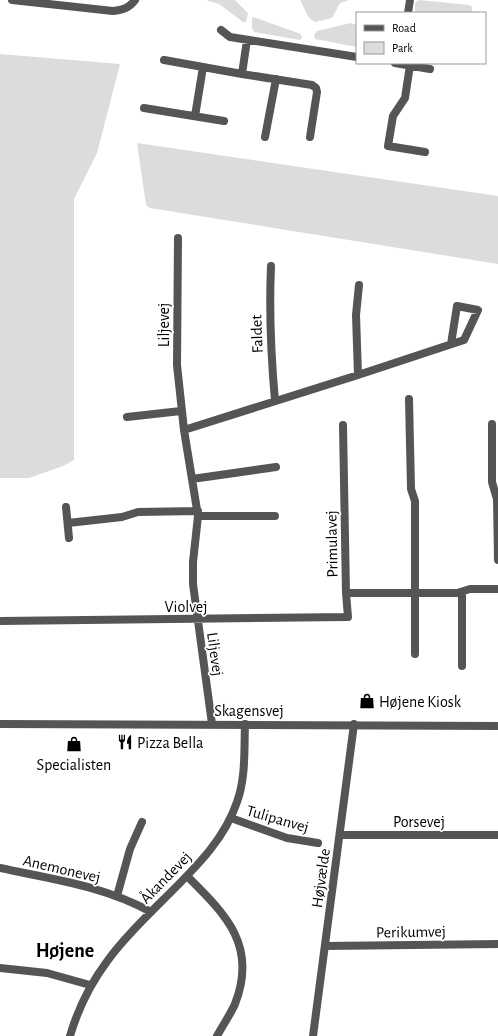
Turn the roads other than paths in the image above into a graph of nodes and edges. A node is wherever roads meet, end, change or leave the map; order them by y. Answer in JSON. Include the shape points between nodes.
{"nodes":[{"id":1,"x":12,"y":0,"type":"edge"},
{"id":2,"x":135,"y":0,"type":"edge"},
{"id":3,"x":410,"y":0,"type":"edge"},
{"id":4,"x":408,"y":12,"type":"edge"},
{"id":5,"x":221,"y":30,"type":"dead end"},
{"id":6,"x":247,"y":40,"type":"junction"},
{"id":7,"x":356,"y":57,"type":"edge"},
{"id":8,"x":164,"y":60,"type":"dead end"},
{"id":9,"x":404,"y":64,"type":"edge"},
{"id":10,"x":410,"y":65,"type":"junction"},
{"id":11,"x":203,"y":67,"type":"junction"},
{"id":12,"x":430,"y":69,"type":"dead end"},
{"id":13,"x":242,"y":74,"type":"junction"},
{"id":14,"x":276,"y":79,"type":"junction"},
{"id":15,"x":144,"y":108,"type":"dead end"},
{"id":16,"x":195,"y":116,"type":"junction"},
{"id":17,"x":224,"y":121,"type":"dead end"},
{"id":18,"x":265,"y":137,"type":"dead end"},
{"id":19,"x":310,"y":137,"type":"dead end"},
{"id":20,"x":425,"y":152,"type":"dead end"},
{"id":21,"x":178,"y":238,"type":"dead end"},
{"id":22,"x":271,"y":266,"type":"dead end"},
{"id":23,"x":359,"y":285,"type":"dead end"},
{"id":24,"x":451,"y":344,"type":"junction"},
{"id":25,"x":358,"y":375,"type":"junction"},
{"id":26,"x":409,"y":399,"type":"dead end"},
{"id":27,"x":275,"y":401,"type":"junction"},
{"id":28,"x":182,"y":411,"type":"junction"},
{"id":29,"x":127,"y":416,"type":"dead end"},
{"id":30,"x":492,"y":424,"type":"dead end"},
{"id":31,"x":343,"y":425,"type":"dead end"},
{"id":32,"x":184,"y":430,"type":"junction"},
{"id":33,"x":276,"y":467,"type":"dead end"},
{"id":34,"x":192,"y":478,"type":"junction"},
{"id":35,"x":66,"y":507,"type":"dead end"},
{"id":36,"x":198,"y":514,"type":"junction"},
{"id":37,"x":275,"y":516,"type":"dead end"},
{"id":38,"x":68,"y":523,"type":"junction"},
{"id":39,"x":69,"y":538,"type":"dead end"},
{"id":40,"x":498,"y":560,"type":"edge"},
{"id":41,"x":498,"y":589,"type":"edge"},
{"id":42,"x":346,"y":592,"type":"junction"},
{"id":43,"x":462,"y":592,"type":"junction"},
{"id":44,"x":416,"y":594,"type":"junction"},
{"id":45,"x":197,"y":620,"type":"junction"},
{"id":46,"x":0,"y":621,"type":"edge"},
{"id":47,"x":416,"y":654,"type":"dead end"},
{"id":48,"x":462,"y":666,"type":"dead end"},
{"id":49,"x":0,"y":724,"type":"edge"},
{"id":50,"x":212,"y":724,"type":"junction"},
{"id":51,"x":245,"y":724,"type":"junction"},
{"id":52,"x":354,"y":724,"type":"junction"},
{"id":53,"x":498,"y":726,"type":"edge"},
{"id":54,"x":231,"y":818,"type":"junction"},
{"id":55,"x":142,"y":822,"type":"dead end"},
{"id":56,"x":340,"y":835,"type":"junction"},
{"id":57,"x":498,"y":835,"type":"edge"},
{"id":58,"x":318,"y":843,"type":"dead end"},
{"id":59,"x":0,"y":868,"type":"edge"},
{"id":60,"x":187,"y":876,"type":"junction"},
{"id":61,"x":116,"y":896,"type":"junction"},
{"id":62,"x":151,"y":912,"type":"junction"},
{"id":63,"x":498,"y":944,"type":"edge"},
{"id":64,"x":325,"y":946,"type":"junction"},
{"id":65,"x":0,"y":968,"type":"edge"},
{"id":66,"x":90,"y":985,"type":"junction"},
{"id":67,"x":70,"y":1036,"type":"edge"},
{"id":68,"x":217,"y":1036,"type":"edge"},
{"id":69,"x":313,"y":1036,"type":"edge"}],
"edges":[{"from":1,"to":2,"type":"street","via":[[113,11],[130,6]]},
{"from":3,"to":4,"type":"street"},
{"from":5,"to":6,"type":"street","via":[[230,37]]},
{"from":6,"to":7,"type":"street"},
{"from":6,"to":13,"type":"street"},
{"from":8,"to":11,"type":"street"},
{"from":9,"to":10,"type":"street"},
{"from":10,"to":12,"type":"street"},
{"from":10,"to":20,"type":"street","via":[[405,98],[393,116],[388,146]]},
{"from":11,"to":13,"type":"street"},
{"from":11,"to":16,"type":"street"},
{"from":13,"to":14,"type":"street"},
{"from":14,"to":18,"type":"street"},
{"from":14,"to":19,"type":"street","via":[[312,85],[316,88]]},
{"from":15,"to":16,"type":"street"},
{"from":16,"to":17,"type":"street"},
{"from":21,"to":28,"type":"street","name":"Liljevej","via":[[177,365]]},
{"from":22,"to":27,"type":"street","name":"Faldet","via":[[269,313]]},
{"from":23,"to":25,"type":"street","via":[[356,315]]},
{"from":24,"to":24,"type":"street","via":[[464,340],[478,310],[457,306]]},
{"from":24,"to":25,"type":"street"},
{"from":25,"to":27,"type":"street"},
{"from":26,"to":44,"type":"street"},
{"from":27,"to":32,"type":"street"},
{"from":28,"to":29,"type":"street"},
{"from":28,"to":32,"type":"street","name":"Liljevej"},
{"from":30,"to":40,"type":"street","via":[[492,482],[497,499]]},
{"from":31,"to":42,"type":"street","name":"Primulavej"},
{"from":32,"to":34,"type":"street","name":"Liljevej"},
{"from":33,"to":34,"type":"street"},
{"from":34,"to":36,"type":"street","name":"Liljevej"},
{"from":35,"to":38,"type":"street"},
{"from":36,"to":37,"type":"street"},
{"from":36,"to":38,"type":"street","via":[[138,512],[122,517]]},
{"from":36,"to":45,"type":"street","name":"Liljevej","via":[[193,562]]},
{"from":38,"to":39,"type":"street"},
{"from":41,"to":43,"type":"street","name":"Primulavej","via":[[470,589]]},
{"from":42,"to":44,"type":"street","name":"Primulavej"},
{"from":42,"to":45,"type":"street","name":"Violvej","via":[[348,617]]},
{"from":43,"to":44,"type":"street","name":"Primulavej"},
{"from":43,"to":48,"type":"street"},
{"from":44,"to":47,"type":"street"},
{"from":45,"to":46,"type":"street","name":"Violvej"},
{"from":45,"to":50,"type":"street","name":"Liljevej"},
{"from":49,"to":50,"type":"street","name":"Skagensvej"},
{"from":50,"to":51,"type":"street","name":"Skagensvej"},
{"from":51,"to":52,"type":"street","name":"Skagensvej"},
{"from":51,"to":54,"type":"street","name":"Åkandevej","via":[[242,785]]},
{"from":52,"to":53,"type":"street","name":"Skagensvej"},
{"from":52,"to":56,"type":"street","name":"Højvælde"},
{"from":54,"to":58,"type":"street","name":"Tulipanvej","via":[[287,838]]},
{"from":54,"to":60,"type":"street","name":"Åkandevej","via":[[214,846]]},
{"from":55,"to":61,"type":"street","name":"Anemonevej","via":[[130,849]]},
{"from":56,"to":57,"type":"street","name":"Porsevej"},
{"from":56,"to":64,"type":"street","name":"Højvælde"},
{"from":59,"to":61,"type":"street","name":"Anemonevej"},
{"from":60,"to":62,"type":"street","name":"Åkandevej"},
{"from":60,"to":68,"type":"street","via":[[221,910],[230,923],[240,947],[241,986]]},
{"from":61,"to":62,"type":"street","name":"Anemonevej","via":[[132,901]]},
{"from":62,"to":66,"type":"street","name":"Åkandevej","via":[[116,949]]},
{"from":63,"to":64,"type":"street","name":"Perikumvej"},
{"from":64,"to":69,"type":"street","name":"Højvælde"},
{"from":65,"to":66,"type":"street","via":[[47,974]]},
{"from":66,"to":67,"type":"street","name":"Åkandevej","via":[[76,1015]]}]}
